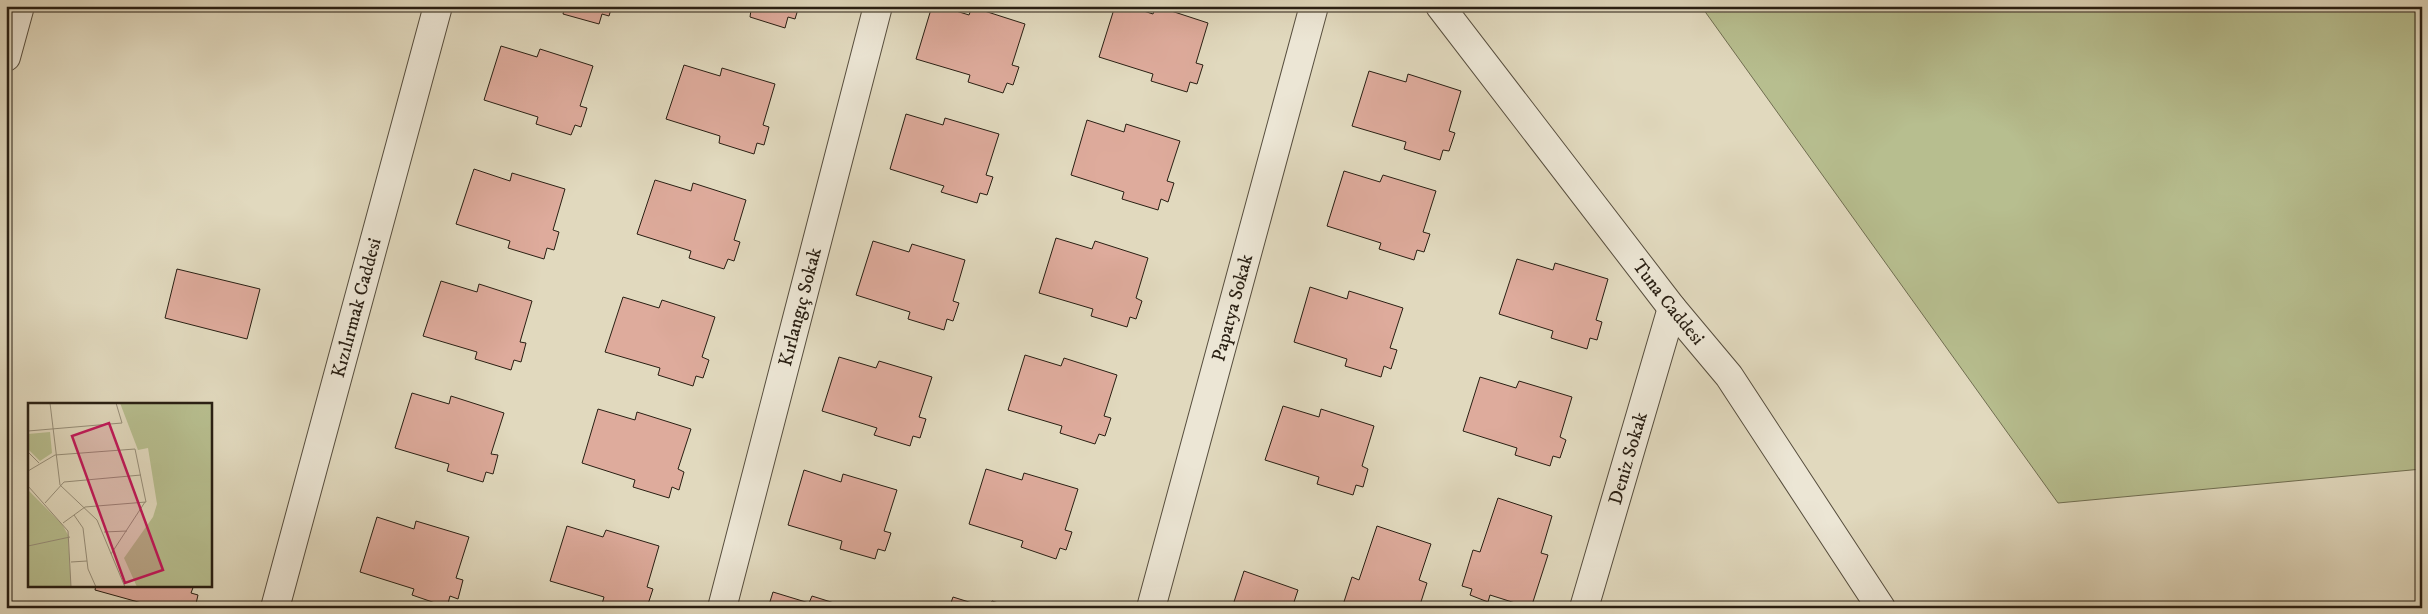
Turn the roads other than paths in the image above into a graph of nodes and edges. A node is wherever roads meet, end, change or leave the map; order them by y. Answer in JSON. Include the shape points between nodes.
{"nodes":[{"id":1,"x":20,"y":6,"type":"edge"},
{"id":2,"x":438,"y":6,"type":"edge"},
{"id":3,"x":878,"y":6,"type":"edge"},
{"id":4,"x":1314,"y":6,"type":"edge"},
{"id":5,"x":1440,"y":6,"type":"edge"},
{"id":6,"x":6,"y":57,"type":"edge"},
{"id":7,"x":1672,"y":308,"type":"junction"},
{"id":8,"x":275,"y":608,"type":"edge"},
{"id":9,"x":722,"y":608,"type":"edge"},
{"id":10,"x":1150,"y":608,"type":"edge"},
{"id":11,"x":1584,"y":608,"type":"edge"},
{"id":12,"x":1881,"y":608,"type":"edge"}],
"edges":[{"from":1,"to":6,"type":"street"},
{"from":2,"to":8,"type":"street","name":"Kızılırmak Caddesi"},
{"from":3,"to":9,"type":"street","name":"Kırlangıç Sokak"},
{"from":4,"to":10,"type":"street","name":"Papatya Sokak"},
{"from":5,"to":7,"type":"street","name":"Tuna Caddesi"},
{"from":7,"to":11,"type":"street","name":"Deniz Sokak"},
{"from":7,"to":12,"type":"street","name":"Tuna Caddesi","via":[[1729,376]]}]}
